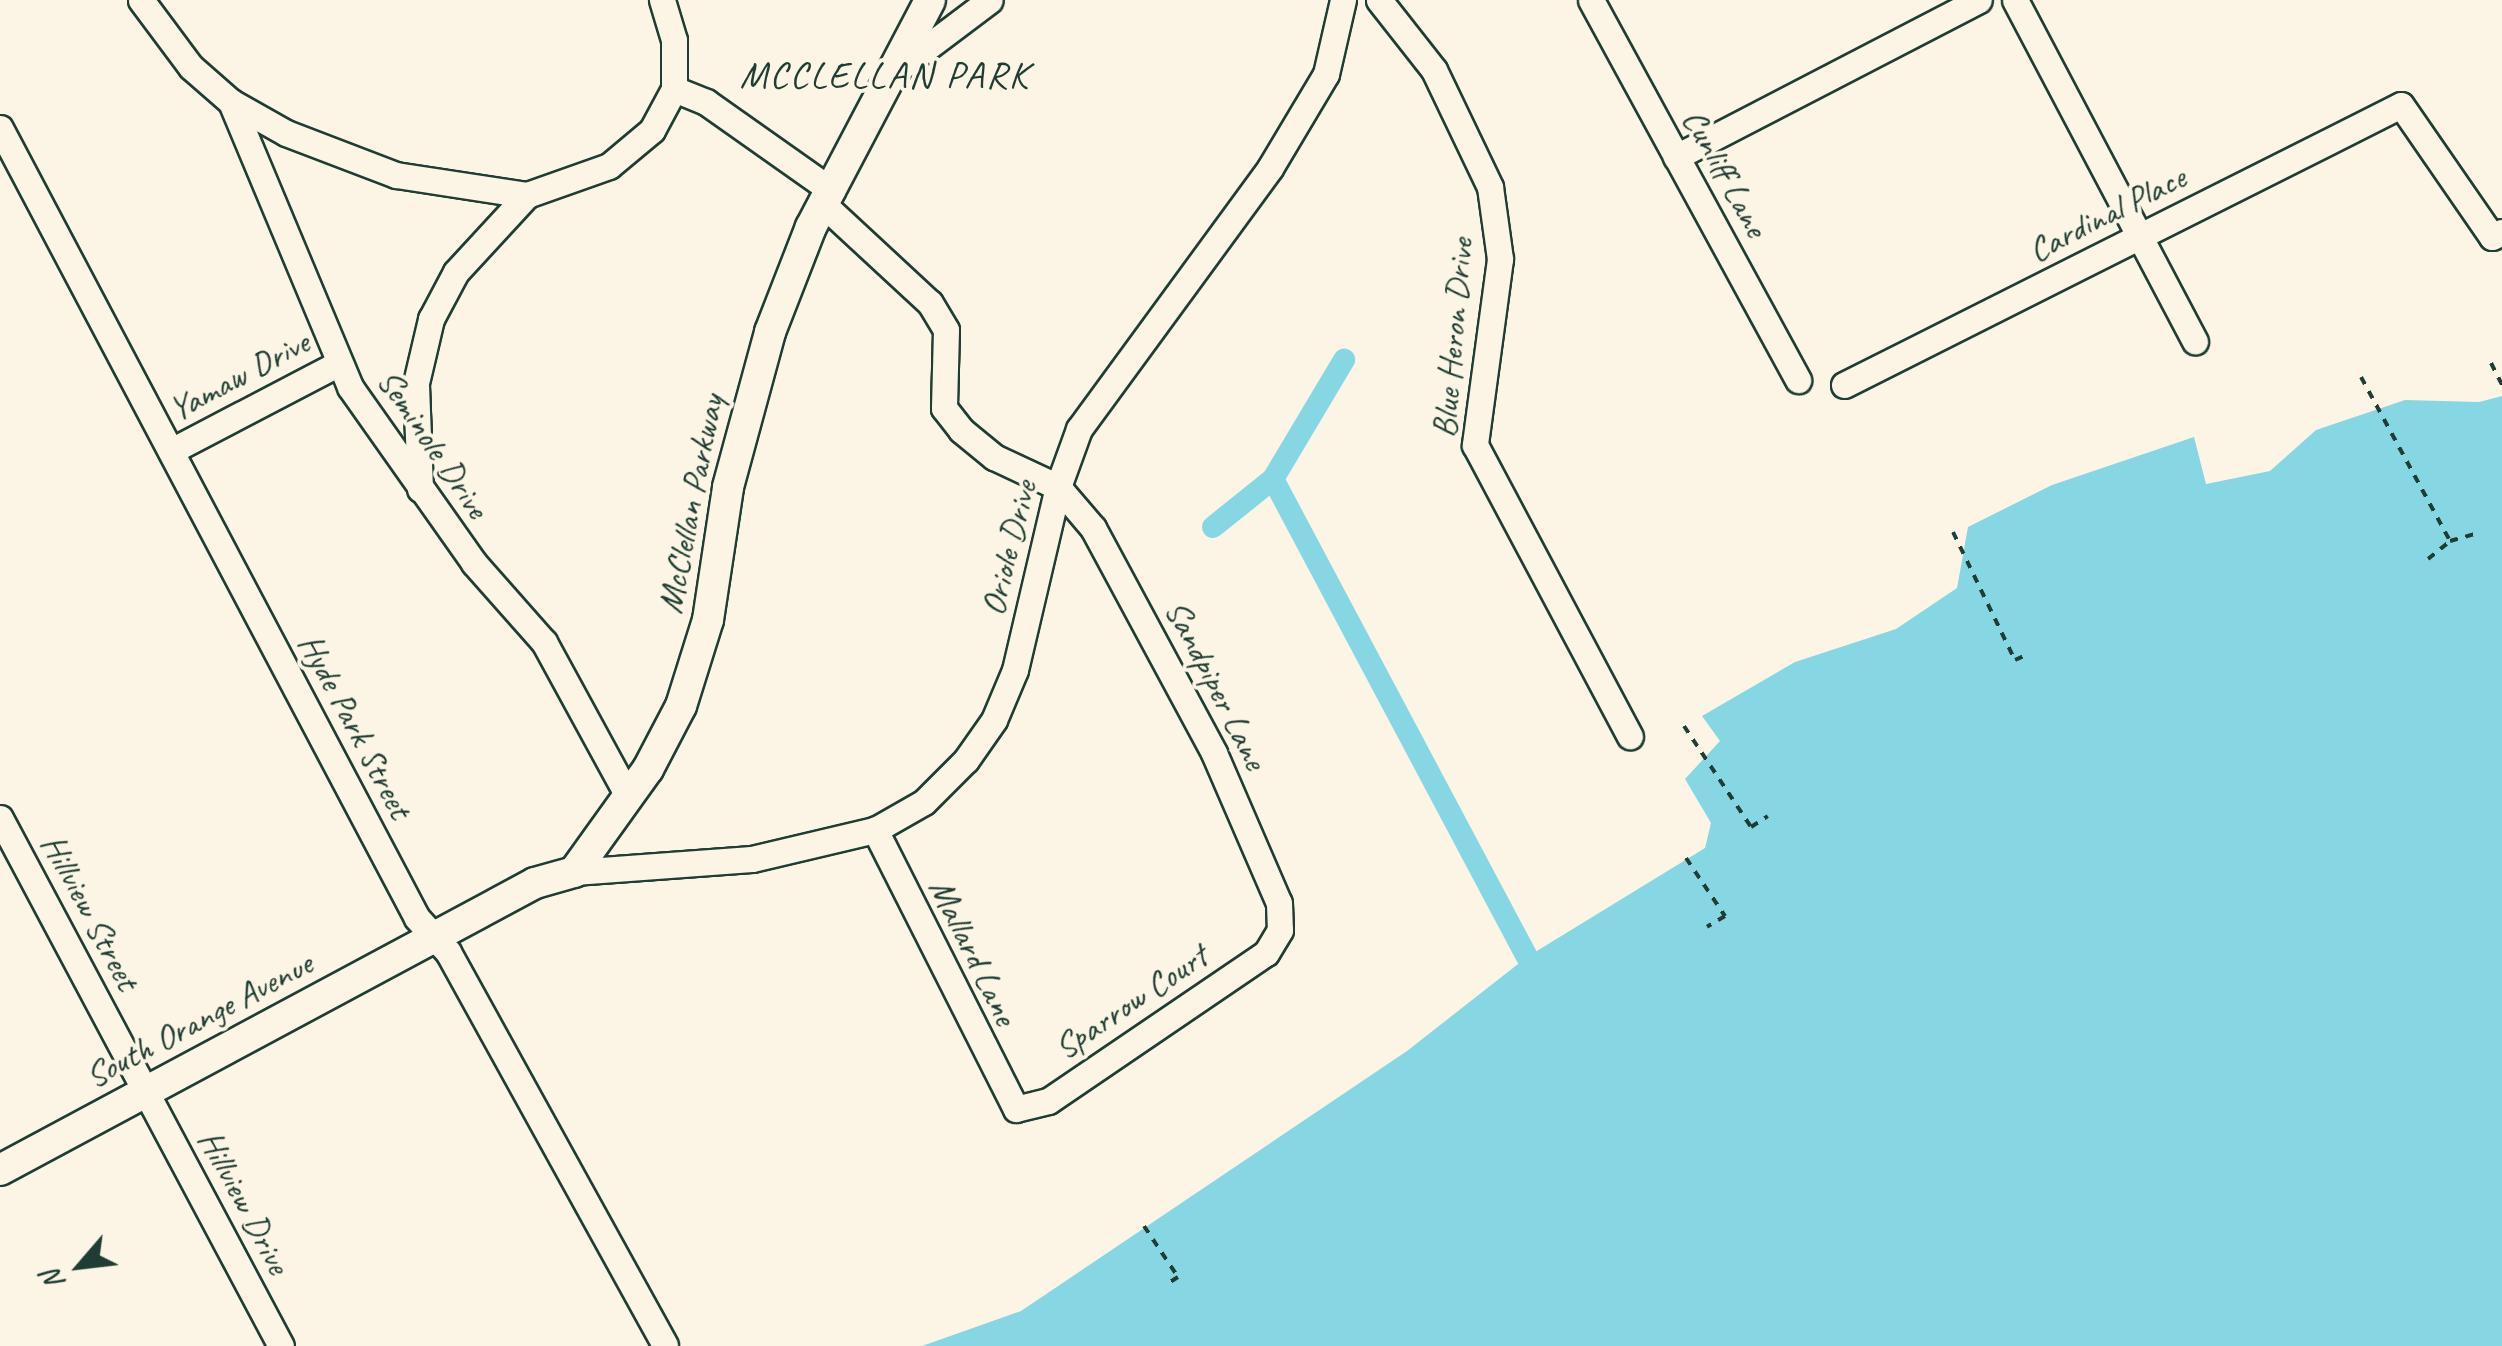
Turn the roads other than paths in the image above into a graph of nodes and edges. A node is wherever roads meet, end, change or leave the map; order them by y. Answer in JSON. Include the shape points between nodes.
{"nodes":[{"id":1,"x":141,"y":0,"type":"edge"},
{"id":2,"x":662,"y":0,"type":"edge"},
{"id":3,"x":930,"y":0,"type":"edge"},
{"id":4,"x":990,"y":0,"type":"edge"},
{"id":5,"x":1343,"y":0,"type":"edge"},
{"id":6,"x":1379,"y":0,"type":"edge"},
{"id":7,"x":1590,"y":0,"type":"edge"},
{"id":8,"x":1979,"y":0,"type":"edge"},
{"id":9,"x":2015,"y":0,"type":"edge"},
{"id":10,"x":892,"y":74,"type":"junction"},
{"id":11,"x":674,"y":89,"type":"junction"},
{"id":12,"x":230,"y":102,"type":"junction"},
{"id":13,"x":0,"y":128,"type":"edge"},
{"id":14,"x":1676,"y":157,"type":"junction"},
{"id":15,"x":527,"y":195,"type":"junction"},
{"id":16,"x":828,"y":198,"type":"junction"},
{"id":17,"x":2497,"y":234,"type":"edge"},
{"id":18,"x":2141,"y":237,"type":"junction"},
{"id":19,"x":2195,"y":341,"type":"dead end"},
{"id":20,"x":339,"y":363,"type":"junction"},
{"id":21,"x":1798,"y":380,"type":"dead end"},
{"id":22,"x":1844,"y":386,"type":"dead end"},
{"id":23,"x":171,"y":451,"type":"junction"},
{"id":24,"x":1058,"y":487,"type":"junction"},
{"id":25,"x":420,"y":490,"type":"junction"},
{"id":26,"x":1630,"y":736,"type":"dead end"},
{"id":27,"x":628,"y":796,"type":"junction"},
{"id":28,"x":0,"y":818,"type":"edge"},
{"id":29,"x":875,"y":830,"type":"junction"},
{"id":30,"x":574,"y":872,"type":"junction"},
{"id":31,"x":1280,"y":930,"type":"joint"},
{"id":32,"x":434,"y":937,"type":"junction"},
{"id":33,"x":146,"y":1092,"type":"junction"},
{"id":34,"x":1010,"y":1104,"type":"joint"},
{"id":35,"x":0,"y":1170,"type":"edge"},
{"id":36,"x":665,"y":1345,"type":"edge"},
{"id":37,"x":281,"y":1346,"type":"edge"}],
"edges":[{"from":1,"to":12,"type":"street","via":[[190,68]]},
{"from":2,"to":11,"type":"street","via":[[674,40]]},
{"from":3,"to":10,"type":"street","name":"McClellan Parkway"},
{"from":4,"to":10,"type":"street"},
{"from":5,"to":24,"type":"street","name":"Oriole Drive","via":[[1332,56],[1316,93],[1214,254],[1086,417]]},
{"from":6,"to":26,"type":"street","name":"Blue Heron Drive","via":[[1434,70],[1490,187],[1500,259],[1475,446]]},
{"from":7,"to":14,"type":"street","name":"Cunliff Lane"},
{"from":8,"to":14,"type":"street"},
{"from":9,"to":18,"type":"street"},
{"from":10,"to":16,"type":"street","name":"McClellan Parkway"},
{"from":11,"to":15,"type":"street","via":[[652,130],[623,157]]},
{"from":11,"to":16,"type":"street","via":[[706,102]]},
{"from":12,"to":15,"type":"street","via":[[360,164]]},
{"from":12,"to":20,"type":"street","name":"Seminole Drive"},
{"from":13,"to":23,"type":"street","name":"Hyde Park Street"},
{"from":14,"to":21,"type":"street","name":"Cunliff Lane"},
{"from":15,"to":25,"type":"street","via":[[456,272],[431,319],[416,383]]},
{"from":16,"to":24,"type":"street","via":[[930,303],[946,330],[944,408],[961,430],[1018,471]]},
{"from":16,"to":27,"type":"street","name":"McClellan Parkway","via":[[790,276],[752,390],[693,675],[668,734]]},
{"from":17,"to":18,"type":"street","name":"Cardinal Place","via":[[2401,105]]},
{"from":18,"to":19,"type":"street"},
{"from":18,"to":22,"type":"street","name":"Cardinal Place"},
{"from":20,"to":23,"type":"street","name":"Yamaw Drive"},
{"from":20,"to":25,"type":"street","name":"Seminole Drive"},
{"from":23,"to":32,"type":"street","name":"Hyde Park Street","via":[[416,918]]},
{"from":24,"to":29,"type":"street","name":"Oriole Drive","via":[[1015,670],[994,720],[935,793]]},
{"from":24,"to":31,"type":"street","name":"Sandpiper Lane","via":[[1093,528],[1214,753],[1279,902]]},
{"from":25,"to":27,"type":"street","name":"Seminole Drive","via":[[544,642]]},
{"from":27,"to":30,"type":"street","name":"McClellan Parkway"},
{"from":28,"to":33,"type":"street","name":"Hillview Street"},
{"from":29,"to":30,"type":"street","name":"Oriole Drive","via":[[752,859]]},
{"from":29,"to":34,"type":"street","name":"Mallard Lane"},
{"from":30,"to":32,"type":"street","via":[[535,883]]},
{"from":31,"to":34,"type":"street","name":"Sparrow Court","via":[[1266,953],[1048,1100],[1030,1110]]},
{"from":32,"to":33,"type":"street","name":"South Orange Avenue"},
{"from":32,"to":36,"type":"street","name":"Hyde Park Street"},
{"from":33,"to":35,"type":"street","name":"South Orange Avenue"},
{"from":33,"to":37,"type":"street","name":"Hillview Drive"}]}
